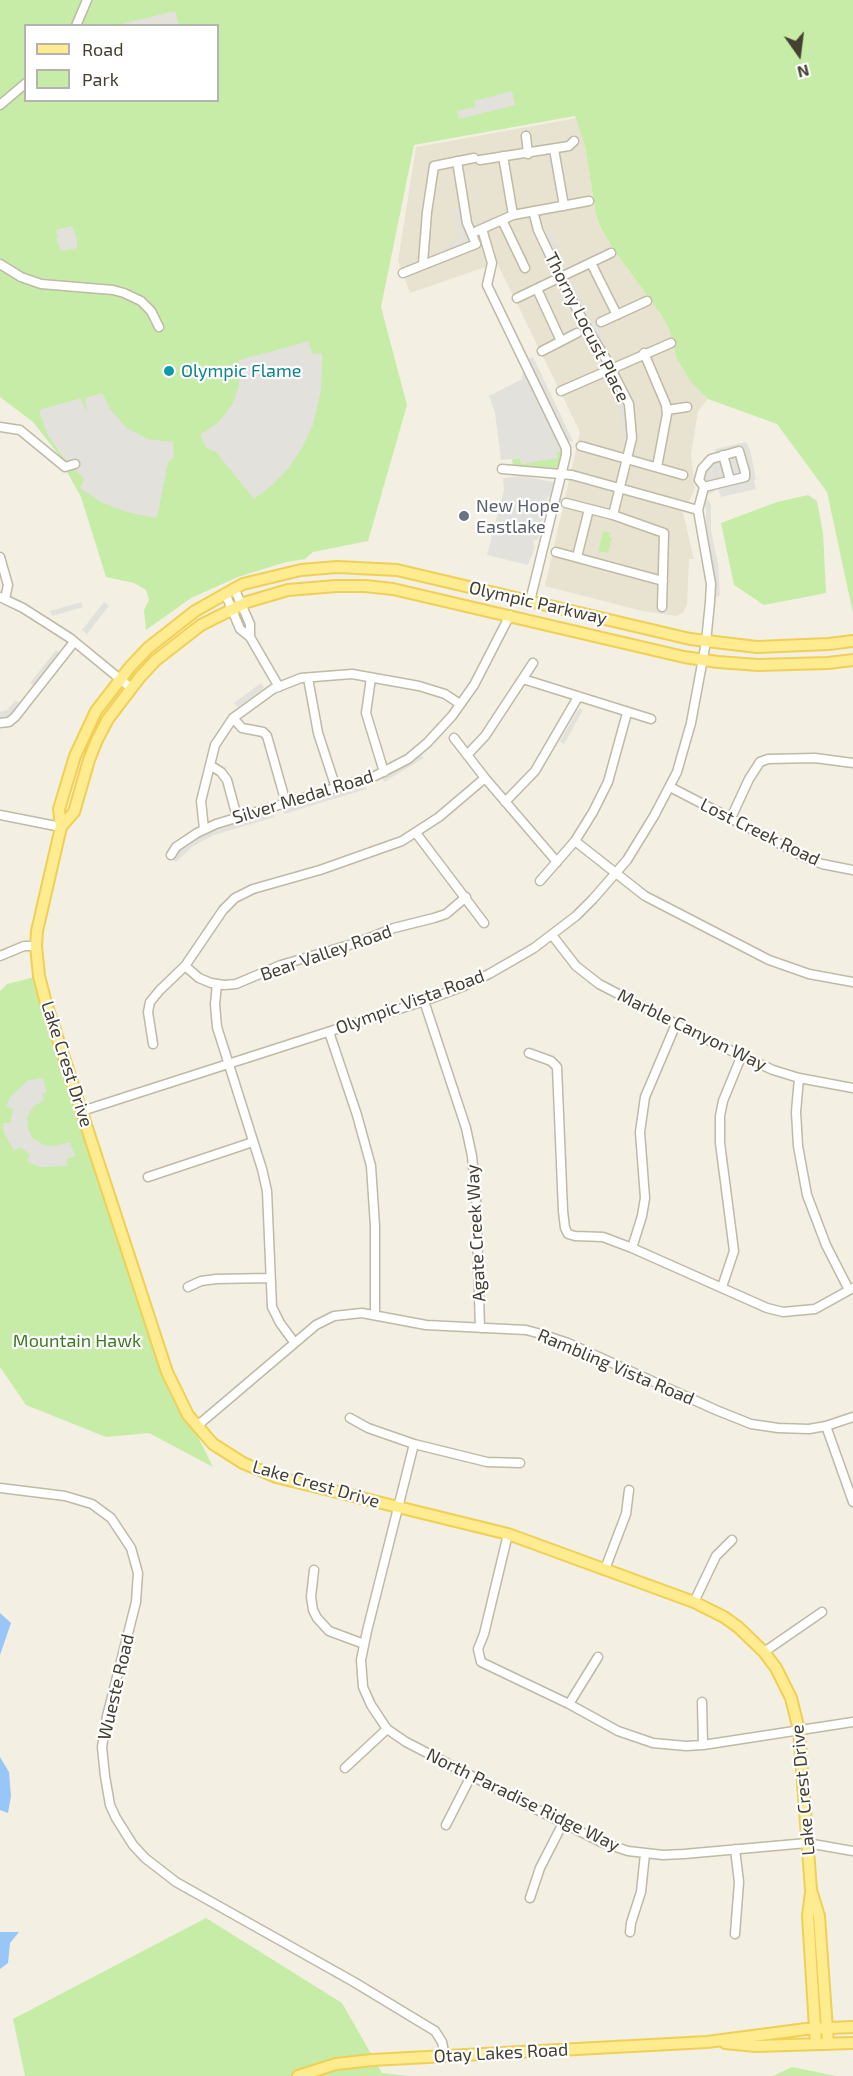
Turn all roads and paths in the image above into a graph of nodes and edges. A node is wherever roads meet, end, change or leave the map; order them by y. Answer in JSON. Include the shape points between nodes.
{"nodes":[{"id":1,"x":87,"y":0,"type":"edge"},
{"id":2,"x":77,"y":24,"type":"edge"},
{"id":3,"x":24,"y":85,"type":"edge"},
{"id":4,"x":0,"y":105,"type":"edge"},
{"id":5,"x":526,"y":136,"type":"dead end"},
{"id":6,"x":574,"y":141,"type":"dead end"},
{"id":7,"x":554,"y":149,"type":"junction"},
{"id":8,"x":528,"y":154,"type":"junction"},
{"id":9,"x":503,"y":156,"type":"junction"},
{"id":10,"x":457,"y":161,"type":"junction"},
{"id":11,"x":589,"y":201,"type":"dead end"},
{"id":12,"x":564,"y":206,"type":"junction"},
{"id":13,"x":533,"y":211,"type":"junction"},
{"id":14,"x":513,"y":215,"type":"junction"},
{"id":15,"x":502,"y":220,"type":"junction"},
{"id":16,"x":482,"y":229,"type":"junction"},
{"id":17,"x":472,"y":234,"type":"junction"},
{"id":18,"x":611,"y":253,"type":"dead end"},
{"id":19,"x":423,"y":263,"type":"junction"},
{"id":20,"x":591,"y":263,"type":"junction"},
{"id":21,"x":0,"y":264,"type":"edge"},
{"id":22,"x":525,"y":268,"type":"dead end"},
{"id":23,"x":403,"y":273,"type":"dead end"},
{"id":24,"x":564,"y":276,"type":"junction"},
{"id":25,"x":537,"y":289,"type":"junction"},
{"id":26,"x":517,"y":298,"type":"dead end"},
{"id":27,"x":647,"y":301,"type":"dead end"},
{"id":28,"x":617,"y":315,"type":"junction"},
{"id":29,"x":601,"y":322,"type":"dead end"},
{"id":30,"x":159,"y":327,"type":"dead end"},
{"id":31,"x":577,"y":333,"type":"dead end"},
{"id":32,"x":561,"y":341,"type":"junction"},
{"id":33,"x":671,"y":343,"type":"dead end"},
{"id":34,"x":542,"y":351,"type":"dead end"},
{"id":35,"x":644,"y":353,"type":"junction"},
{"id":36,"x":611,"y":368,"type":"junction"},
{"id":37,"x":561,"y":391,"type":"dead end"},
{"id":38,"x":687,"y":407,"type":"dead end"},
{"id":39,"x":667,"y":410,"type":"junction"},
{"id":40,"x":0,"y":427,"type":"edge"},
{"id":41,"x":581,"y":446,"type":"dead end"},
{"id":42,"x":723,"y":455,"type":"junction"},
{"id":43,"x":628,"y":459,"type":"junction"},
{"id":44,"x":75,"y":464,"type":"dead end"},
{"id":45,"x":657,"y":467,"type":"junction"},
{"id":46,"x":502,"y":469,"type":"dead end"},
{"id":47,"x":561,"y":474,"type":"junction"},
{"id":48,"x":683,"y":475,"type":"dead end"},
{"id":49,"x":730,"y":480,"type":"junction"},
{"id":50,"x":704,"y":487,"type":"junction"},
{"id":51,"x":620,"y":488,"type":"junction"},
{"id":52,"x":566,"y":503,"type":"dead end"},
{"id":53,"x":589,"y":509,"type":"junction"},
{"id":54,"x":698,"y":510,"type":"junction"},
{"id":55,"x":613,"y":515,"type":"junction"},
{"id":56,"x":556,"y":552,"type":"dead end"},
{"id":57,"x":0,"y":557,"type":"edge"},
{"id":58,"x":577,"y":557,"type":"junction"},
{"id":59,"x":663,"y":580,"type":"junction"},
{"id":60,"x":230,"y":590,"type":"junction"},
{"id":61,"x":2,"y":598,"type":"edge"},
{"id":62,"x":530,"y":601,"type":"junction"},
{"id":63,"x":237,"y":607,"type":"junction"},
{"id":64,"x":662,"y":607,"type":"dead end"},
{"id":65,"x":510,"y":615,"type":"junction"},
{"id":66,"x":853,"y":640,"type":"edge"},
{"id":67,"x":74,"y":642,"type":"junction"},
{"id":68,"x":706,"y":642,"type":"junction"},
{"id":69,"x":703,"y":660,"type":"junction"},
{"id":70,"x":853,"y":660,"type":"edge"},
{"id":71,"x":533,"y":663,"type":"dead end"},
{"id":72,"x":308,"y":678,"type":"junction"},
{"id":73,"x":371,"y":678,"type":"junction"},
{"id":74,"x":120,"y":679,"type":"junction"},
{"id":75,"x":523,"y":679,"type":"junction"},
{"id":76,"x":279,"y":687,"type":"junction"},
{"id":77,"x":131,"y":688,"type":"junction"},
{"id":78,"x":578,"y":697,"type":"junction"},
{"id":79,"x":460,"y":704,"type":"junction"},
{"id":80,"x":627,"y":713,"type":"junction"},
{"id":81,"x":233,"y":718,"type":"junction"},
{"id":82,"x":651,"y":719,"type":"dead end"},
{"id":83,"x":0,"y":723,"type":"edge"},
{"id":84,"x":454,"y":738,"type":"dead end"},
{"id":85,"x":467,"y":755,"type":"junction"},
{"id":86,"x":853,"y":763,"type":"edge"},
{"id":87,"x":210,"y":765,"type":"junction"},
{"id":88,"x":384,"y":772,"type":"junction"},
{"id":89,"x":485,"y":778,"type":"junction"},
{"id":90,"x":670,"y":787,"type":"junction"},
{"id":91,"x":336,"y":788,"type":"junction"},
{"id":92,"x":505,"y":802,"type":"junction"},
{"id":93,"x":286,"y":803,"type":"junction"},
{"id":94,"x":0,"y":814,"type":"edge"},
{"id":95,"x":237,"y":817,"type":"junction"},
{"id":96,"x":731,"y":818,"type":"junction"},
{"id":97,"x":61,"y":827,"type":"junction"},
{"id":98,"x":204,"y":829,"type":"junction"},
{"id":99,"x":416,"y":833,"type":"junction"},
{"id":100,"x":575,"y":841,"type":"junction"},
{"id":101,"x":171,"y":855,"type":"dead end"},
{"id":102,"x":557,"y":862,"type":"junction"},
{"id":103,"x":853,"y":870,"type":"edge"},
{"id":104,"x":616,"y":874,"type":"junction"},
{"id":105,"x":540,"y":881,"type":"dead end"},
{"id":106,"x":465,"y":897,"type":"junction"},
{"id":107,"x":484,"y":923,"type":"dead end"},
{"id":108,"x":552,"y":935,"type":"junction"},
{"id":109,"x":36,"y":946,"type":"junction"},
{"id":110,"x":0,"y":956,"type":"edge"},
{"id":111,"x":185,"y":966,"type":"junction"},
{"id":112,"x":853,"y":982,"type":"edge"},
{"id":113,"x":217,"y":984,"type":"junction"},
{"id":114,"x":424,"y":1001,"type":"junction"},
{"id":115,"x":675,"y":1024,"type":"junction"},
{"id":116,"x":329,"y":1032,"type":"junction"},
{"id":117,"x":153,"y":1044,"type":"dead end"},
{"id":118,"x":529,"y":1053,"type":"dead end"},
{"id":119,"x":741,"y":1057,"type":"junction"},
{"id":120,"x":228,"y":1065,"type":"junction"},
{"id":121,"x":799,"y":1078,"type":"junction"},
{"id":122,"x":853,"y":1088,"type":"edge"},
{"id":123,"x":82,"y":1111,"type":"junction"},
{"id":124,"x":253,"y":1142,"type":"junction"},
{"id":125,"x":148,"y":1178,"type":"dead end"},
{"id":126,"x":632,"y":1248,"type":"junction"},
{"id":127,"x":270,"y":1278,"type":"junction"},
{"id":128,"x":188,"y":1287,"type":"dead end"},
{"id":129,"x":722,"y":1287,"type":"junction"},
{"id":130,"x":851,"y":1289,"type":"edge"},
{"id":131,"x":375,"y":1314,"type":"junction"},
{"id":132,"x":480,"y":1328,"type":"junction"},
{"id":133,"x":294,"y":1342,"type":"junction"},
{"id":134,"x":853,"y":1417,"type":"edge"},
{"id":135,"x":350,"y":1418,"type":"dead end"},
{"id":136,"x":197,"y":1426,"type":"junction"},
{"id":137,"x":826,"y":1426,"type":"junction"},
{"id":138,"x":414,"y":1444,"type":"junction"},
{"id":139,"x":520,"y":1463,"type":"dead end"},
{"id":140,"x":0,"y":1488,"type":"edge"},
{"id":141,"x":629,"y":1490,"type":"dead end"},
{"id":142,"x":853,"y":1502,"type":"edge"},
{"id":143,"x":399,"y":1507,"type":"junction"},
{"id":144,"x":508,"y":1534,"type":"junction"},
{"id":145,"x":732,"y":1540,"type":"dead end"},
{"id":146,"x":605,"y":1569,"type":"junction"},
{"id":147,"x":314,"y":1570,"type":"dead end"},
{"id":148,"x":694,"y":1602,"type":"junction"},
{"id":149,"x":822,"y":1612,"type":"dead end"},
{"id":150,"x":364,"y":1644,"type":"junction"},
{"id":151,"x":764,"y":1652,"type":"junction"},
{"id":152,"x":598,"y":1657,"type":"dead end"},
{"id":153,"x":702,"y":1702,"type":"dead end"},
{"id":154,"x":569,"y":1704,"type":"junction"},
{"id":155,"x":853,"y":1722,"type":"edge"},
{"id":156,"x":387,"y":1729,"type":"junction"},
{"id":157,"x":799,"y":1730,"type":"junction"},
{"id":158,"x":703,"y":1745,"type":"junction"},
{"id":159,"x":345,"y":1768,"type":"dead end"},
{"id":160,"x":471,"y":1776,"type":"junction"},
{"id":161,"x":563,"y":1823,"type":"junction"},
{"id":162,"x":446,"y":1825,"type":"dead end"},
{"id":163,"x":807,"y":1843,"type":"junction"},
{"id":164,"x":735,"y":1849,"type":"junction"},
{"id":165,"x":853,"y":1851,"type":"edge"},
{"id":166,"x":645,"y":1854,"type":"junction"},
{"id":167,"x":530,"y":1898,"type":"dead end"},
{"id":168,"x":630,"y":1932,"type":"dead end"},
{"id":169,"x":735,"y":1934,"type":"dead end"},
{"id":170,"x":853,"y":2027,"type":"edge"},
{"id":171,"x":822,"y":2029,"type":"junction"},
{"id":172,"x":707,"y":2042,"type":"junction"},
{"id":173,"x":828,"y":2043,"type":"junction"},
{"id":174,"x":853,"y":2043,"type":"edge"},
{"id":175,"x":816,"y":2044,"type":"junction"},
{"id":176,"x":445,"y":2056,"type":"junction"},
{"id":177,"x":298,"y":2076,"type":"edge"}],
"edges":[{"from":1,"to":2,"type":"street"},
{"from":3,"to":4,"type":"street"},
{"from":5,"to":8,"type":"street"},
{"from":6,"to":7,"type":"street"},
{"from":7,"to":8,"type":"street"},
{"from":7,"to":12,"type":"street"},
{"from":8,"to":9,"type":"street"},
{"from":9,"to":10,"type":"street"},
{"from":9,"to":14,"type":"street"},
{"from":10,"to":17,"type":"street"},
{"from":10,"to":19,"type":"street","via":[[434,166]]},
{"from":11,"to":12,"type":"street"},
{"from":12,"to":13,"type":"street"},
{"from":13,"to":14,"type":"street"},
{"from":13,"to":24,"type":"street","name":"Thorny Locust Place","via":[[538,230]]},
{"from":14,"to":15,"type":"street"},
{"from":15,"to":16,"type":"street"},
{"from":15,"to":22,"type":"street"},
{"from":16,"to":17,"type":"street"},
{"from":16,"to":47,"type":"street","via":[[492,263],[487,285],[566,448]]},
{"from":17,"to":19,"type":"street","via":[[476,244]]},
{"from":18,"to":20,"type":"street"},
{"from":19,"to":23,"type":"street"},
{"from":20,"to":24,"type":"street"},
{"from":20,"to":28,"type":"street"},
{"from":21,"to":30,"type":"street","via":[[41,285],[124,293],[147,307]]},
{"from":24,"to":25,"type":"street"},
{"from":24,"to":36,"type":"street","name":"Thorny Locust Place","via":[[587,328]]},
{"from":25,"to":26,"type":"street"},
{"from":25,"to":32,"type":"street"},
{"from":27,"to":28,"type":"street"},
{"from":28,"to":29,"type":"street"},
{"from":31,"to":32,"type":"street"},
{"from":32,"to":34,"type":"street"},
{"from":33,"to":35,"type":"street"},
{"from":35,"to":36,"type":"street"},
{"from":35,"to":39,"type":"street"},
{"from":36,"to":37,"type":"street"},
{"from":36,"to":43,"type":"street","name":"Thorny Locust Place","via":[[629,404],[632,438]]},
{"from":38,"to":39,"type":"street"},
{"from":39,"to":45,"type":"street"},
{"from":40,"to":44,"type":"street","via":[[20,430],[65,467]]},
{"from":41,"to":43,"type":"street"},
{"from":42,"to":49,"type":"street"},
{"from":42,"to":49,"type":"street","via":[[741,454],[745,477]]},
{"from":42,"to":50,"type":"street","via":[[711,459],[702,469],[699,480]]},
{"from":43,"to":45,"type":"street"},
{"from":43,"to":51,"type":"street","name":"Thorny Locust Place"},
{"from":45,"to":48,"type":"street"},
{"from":46,"to":47,"type":"street"},
{"from":47,"to":51,"type":"street"},
{"from":47,"to":62,"type":"street"},
{"from":49,"to":50,"type":"street"},
{"from":50,"to":54,"type":"street"},
{"from":51,"to":54,"type":"street"},
{"from":51,"to":55,"type":"street","name":"Thorny Locust Place"},
{"from":52,"to":53,"type":"street"},
{"from":53,"to":55,"type":"street"},
{"from":53,"to":58,"type":"street"},
{"from":54,"to":68,"type":"street","name":"Olympic Vista Road","via":[[711,584]]},
{"from":55,"to":59,"type":"street","via":[[664,533]]},
{"from":56,"to":58,"type":"street"},
{"from":57,"to":61,"type":"street","via":[[8,585]]},
{"from":58,"to":59,"type":"street"},
{"from":59,"to":64,"type":"street"},
{"from":60,"to":62,"type":"main road","name":"Olympic Parkway","via":[[281,573],[359,567],[397,570]]},
{"from":60,"to":63,"type":"street"},
{"from":60,"to":74,"type":"main road","name":"Lake Crest Drive","via":[[166,633]]},
{"from":61,"to":67,"type":"street"},
{"from":62,"to":68,"type":"main road","name":"Olympic Parkway"},
{"from":63,"to":65,"type":"main road","name":"Olympic Parkway","via":[[288,590],[365,586]]},
{"from":63,"to":76,"type":"street","via":[[240,628],[250,637]]},
{"from":63,"to":77,"type":"main road","name":"Lake Crest Drive","via":[[188,634],[156,660]]},
{"from":65,"to":69,"type":"main road","name":"Olympic Parkway"},
{"from":65,"to":79,"type":"street","name":"Silver Medal Road"},
{"from":66,"to":68,"type":"main road","name":"Olympic Parkway","via":[[757,647]]},
{"from":67,"to":74,"type":"street"},
{"from":67,"to":83,"type":"street","via":[[15,717]]},
{"from":68,"to":69,"type":"street","name":"Olympic Vista Road"},
{"from":69,"to":70,"type":"main road","name":"Olympic Parkway","via":[[758,665]]},
{"from":69,"to":90,"type":"street","name":"Olympic Vista Road","via":[[686,740]]},
{"from":71,"to":75,"type":"street"},
{"from":72,"to":73,"type":"street","via":[[352,674]]},
{"from":72,"to":76,"type":"street"},
{"from":72,"to":91,"type":"street","via":[[318,733]]},
{"from":73,"to":79,"type":"street","via":[[419,686],[445,694]]},
{"from":73,"to":88,"type":"street","via":[[366,713]]},
{"from":74,"to":77,"type":"street"},
{"from":74,"to":97,"type":"main road","name":"Lake Crest Drive","via":[[96,711],[75,756],[59,809]]},
{"from":75,"to":78,"type":"street"},
{"from":75,"to":85,"type":"street","via":[[485,736]]},
{"from":76,"to":81,"type":"street"},
{"from":77,"to":97,"type":"main road","name":"Lake Crest Drive","via":[[97,740],[74,812]]},
{"from":78,"to":80,"type":"street"},
{"from":78,"to":92,"type":"street","via":[[535,771]]},
{"from":79,"to":88,"type":"street","name":"Silver Medal Road","via":[[427,743]]},
{"from":80,"to":82,"type":"street"},
{"from":80,"to":100,"type":"street","via":[[608,782]]},
{"from":81,"to":87,"type":"street","via":[[215,745]]},
{"from":81,"to":93,"type":"street","via":[[242,728],[267,736]]},
{"from":84,"to":85,"type":"street"},
{"from":85,"to":89,"type":"street"},
{"from":86,"to":96,"type":"street","via":[[815,758],[760,762]]},
{"from":87,"to":95,"type":"street","via":[[227,780]]},
{"from":87,"to":98,"type":"street","via":[[201,801]]},
{"from":88,"to":91,"type":"street","name":"Silver Medal Road"},
{"from":89,"to":92,"type":"street"},
{"from":89,"to":99,"type":"street"},
{"from":90,"to":96,"type":"street","name":"Lost Creek Road"},
{"from":90,"to":104,"type":"street","name":"Olympic Vista Road","via":[[642,838]]},
{"from":91,"to":93,"type":"street","name":"Silver Medal Road"},
{"from":92,"to":102,"type":"street"},
{"from":93,"to":95,"type":"street","name":"Silver Medal Road"},
{"from":94,"to":97,"type":"street"},
{"from":95,"to":98,"type":"street","name":"Silver Medal Road"},
{"from":96,"to":103,"type":"street","name":"Lost Creek Road","via":[[807,858]]},
{"from":97,"to":109,"type":"main road","name":"Lake Crest Drive"},
{"from":98,"to":101,"type":"street","name":"Silver Medal Road","via":[[176,847]]},
{"from":99,"to":106,"type":"street"},
{"from":99,"to":111,"type":"street","via":[[320,870],[244,893],[223,910]]},
{"from":100,"to":102,"type":"street"},
{"from":100,"to":104,"type":"street"},
{"from":102,"to":105,"type":"street"},
{"from":104,"to":108,"type":"street","name":"Olympic Vista Road"},
{"from":104,"to":112,"type":"street","via":[[645,896],[769,960],[809,974]]},
{"from":106,"to":107,"type":"street"},
{"from":106,"to":113,"type":"street","name":"Bear Valley Road","via":[[446,914],[281,965],[243,982]]},
{"from":108,"to":114,"type":"street","name":"Olympic Vista Road","via":[[489,974]]},
{"from":108,"to":115,"type":"street","name":"Marble Canyon Way","via":[[576,966],[599,984]]},
{"from":109,"to":110,"type":"street","via":[[24,946]]},
{"from":109,"to":123,"type":"main road","name":"Lake Crest Drive","via":[[42,989]]},
{"from":111,"to":113,"type":"street","via":[[199,978]]},
{"from":111,"to":117,"type":"street","via":[[150,1002]]},
{"from":113,"to":120,"type":"street","via":[[215,1015]]},
{"from":114,"to":116,"type":"street","name":"Olympic Vista Road"},
{"from":114,"to":132,"type":"street","name":"Agate Creek Way","via":[[471,1149]]},
{"from":115,"to":119,"type":"street","name":"Marble Canyon Way"},
{"from":115,"to":126,"type":"street","via":[[645,1097],[640,1132],[645,1198]]},
{"from":116,"to":120,"type":"street","name":"Olympic Vista Road"},
{"from":116,"to":131,"type":"street","via":[[371,1166]]},
{"from":118,"to":126,"type":"street","via":[[557,1067],[568,1234],[603,1238]]},
{"from":119,"to":121,"type":"street","name":"Marble Canyon Way"},
{"from":119,"to":129,"type":"street","via":[[720,1116],[734,1251]]},
{"from":120,"to":123,"type":"street","name":"Olympic Vista Road"},
{"from":120,"to":124,"type":"street"},
{"from":121,"to":122,"type":"street","name":"Marble Canyon Way"},
{"from":121,"to":130,"type":"street","via":[[796,1112],[807,1195],[826,1245]]},
{"from":123,"to":136,"type":"main road","name":"Lake Crest Drive","via":[[167,1372]]},
{"from":124,"to":125,"type":"street"},
{"from":124,"to":127,"type":"street","via":[[267,1191]]},
{"from":126,"to":129,"type":"street"},
{"from":127,"to":128,"type":"street","via":[[216,1279]]},
{"from":127,"to":133,"type":"street","via":[[272,1307]]},
{"from":129,"to":130,"type":"street","via":[[783,1312],[815,1309]]},
{"from":131,"to":132,"type":"street","name":"Rambling Vista Road","via":[[426,1325]]},
{"from":131,"to":133,"type":"street","name":"Rambling Vista Road","via":[[334,1316]]},
{"from":132,"to":137,"type":"street","name":"Rambling Vista Road","via":[[526,1330],[556,1338],[746,1422],[778,1428]]},
{"from":133,"to":136,"type":"street","name":"Rambling Vista Road"},
{"from":134,"to":137,"type":"street","name":"Rambling Vista Road"},
{"from":135,"to":138,"type":"street"},
{"from":136,"to":143,"type":"main road","name":"Lake Crest Drive","via":[[213,1444],[259,1471]]},
{"from":137,"to":142,"type":"street"},
{"from":138,"to":139,"type":"street","via":[[487,1462]]},
{"from":138,"to":143,"type":"street"},
{"from":140,"to":176,"type":"street","name":"Wueste Road","via":[[65,1496],[92,1504],[111,1518],[131,1548],[138,1573],[136,1602],[102,1747],[110,1805],[133,1845],[176,1882],[435,2031]]},
{"from":141,"to":146,"type":"street","via":[[626,1514]]},
{"from":143,"to":144,"type":"main road","name":"Lake Crest Drive"},
{"from":143,"to":150,"type":"street"},
{"from":144,"to":146,"type":"main road","name":"Lake Crest Drive"},
{"from":144,"to":154,"type":"street","via":[[478,1649],[479,1658]]},
{"from":145,"to":148,"type":"street","via":[[716,1556]]},
{"from":146,"to":148,"type":"main road","name":"Lake Crest Drive"},
{"from":147,"to":150,"type":"street","via":[[311,1597],[317,1618],[328,1631]]},
{"from":148,"to":151,"type":"main road","name":"Lake Crest Drive","via":[[724,1617]]},
{"from":149,"to":151,"type":"street"},
{"from":150,"to":156,"type":"street","via":[[363,1687]]},
{"from":151,"to":157,"type":"main road","name":"Lake Crest Drive","via":[[785,1684]]},
{"from":152,"to":154,"type":"street"},
{"from":153,"to":158,"type":"street"},
{"from":154,"to":158,"type":"street","via":[[635,1738],[663,1744]]},
{"from":155,"to":157,"type":"street"},
{"from":156,"to":159,"type":"street"},
{"from":156,"to":160,"type":"street","name":"North Paradise Ridge Way"},
{"from":157,"to":158,"type":"street"},
{"from":157,"to":163,"type":"main road","name":"Lake Crest Drive"},
{"from":160,"to":161,"type":"street","name":"North Paradise Ridge Way"},
{"from":160,"to":162,"type":"street"},
{"from":161,"to":166,"type":"street","name":"North Paradise Ridge Way","via":[[607,1844]]},
{"from":161,"to":167,"type":"street"},
{"from":163,"to":164,"type":"street","name":"North Paradise Ridge Way"},
{"from":163,"to":165,"type":"street","name":"North Paradise Ridge Way"},
{"from":163,"to":171,"type":"main road","name":"Lake Crest Drive","via":[[811,1890],[819,1916]]},
{"from":164,"to":166,"type":"street","name":"North Paradise Ridge Way"},
{"from":164,"to":169,"type":"street","via":[[739,1899]]},
{"from":166,"to":168,"type":"street","via":[[641,1892]]},
{"from":170,"to":171,"type":"main road","name":"Otay Lakes Road"},
{"from":171,"to":172,"type":"main road","name":"Otay Lakes Road"},
{"from":171,"to":173,"type":"main road","name":"Lake Crest Drive"},
{"from":171,"to":175,"type":"main road","name":"Lake Crest Drive"},
{"from":172,"to":175,"type":"main road","name":"Otay Lakes Road","via":[[756,2046]]},
{"from":172,"to":176,"type":"main road","name":"Otay Lakes Road"},
{"from":173,"to":174,"type":"main road","name":"Otay Lakes Road"},
{"from":173,"to":175,"type":"main road","name":"Otay Lakes Road"},
{"from":176,"to":177,"type":"main road","name":"Otay Lakes Road","via":[[351,2062]]}]}
